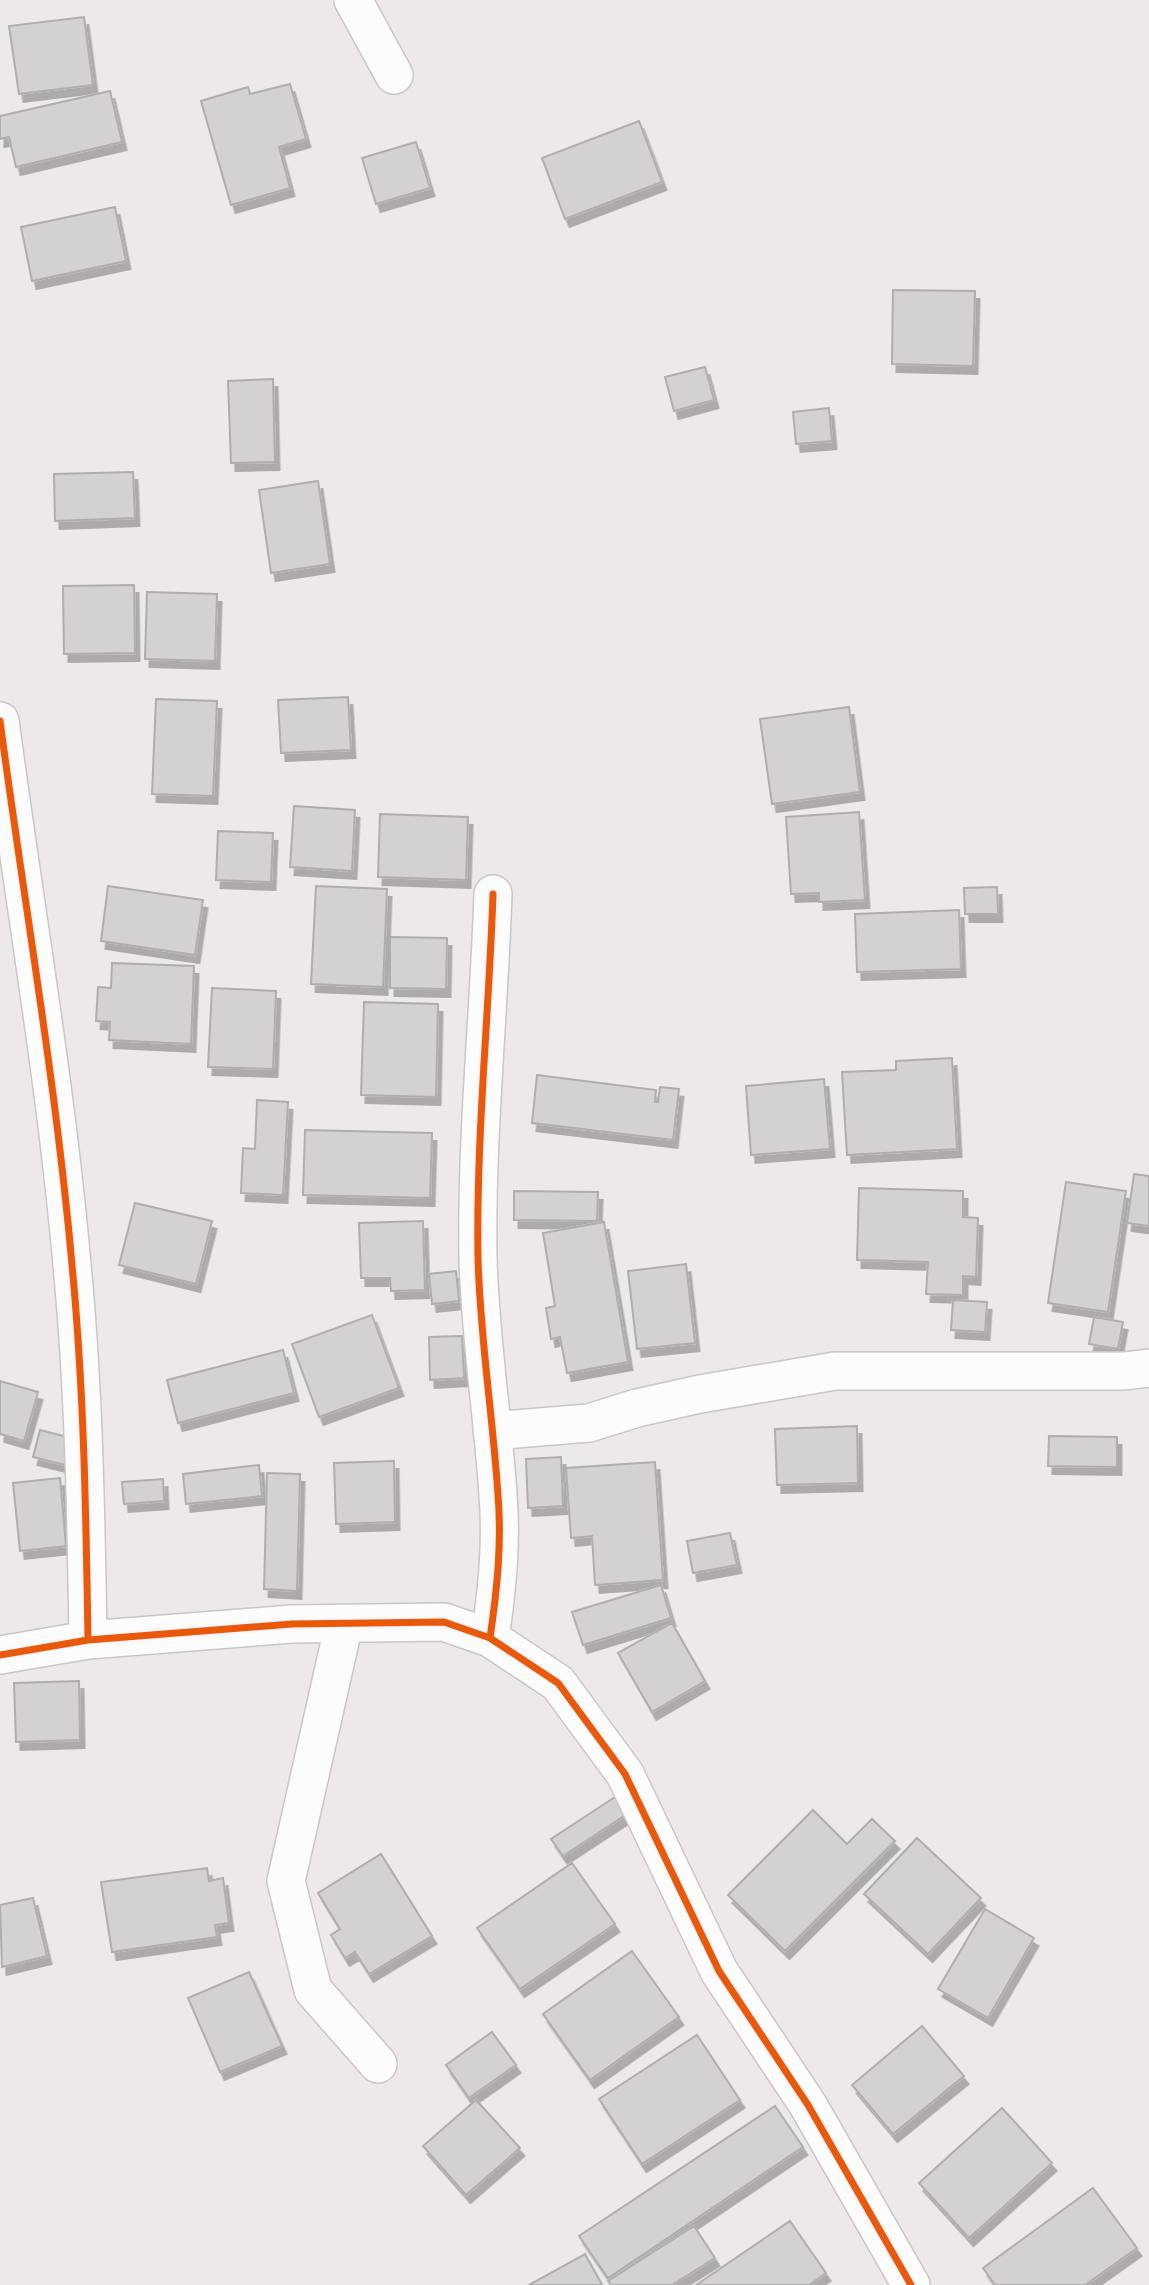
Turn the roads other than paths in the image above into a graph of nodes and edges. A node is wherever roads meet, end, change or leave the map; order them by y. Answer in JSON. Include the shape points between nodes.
{"nodes":[{"id":1,"x":353,"y":0,"type":"edge"},
{"id":2,"x":394,"y":75,"type":"dead end"},
{"id":3,"x":0,"y":721,"type":"edge"},
{"id":4,"x":493,"y":894,"type":"dead end"},
{"id":5,"x":1149,"y":1368,"type":"edge"},
{"id":6,"x":492,"y":1431,"type":"junction"},
{"id":7,"x":344,"y":1624,"type":"junction"},
{"id":8,"x":490,"y":1638,"type":"junction"},
{"id":9,"x":88,"y":1640,"type":"junction"},
{"id":10,"x":0,"y":1655,"type":"edge"},
{"id":11,"x":378,"y":2064,"type":"dead end"},
{"id":12,"x":911,"y":2285,"type":"edge"}],
"edges":[{"from":1,"to":2,"type":"street"},
{"from":3,"to":9,"type":"street","via":[[72,1263],[84,1411]]},
{"from":4,"to":6,"type":"street","via":[[481,1098],[478,1260]]},
{"from":5,"to":6,"type":"street","via":[[835,1371],[700,1394],[589,1423]]},
{"from":6,"to":8,"type":"street","via":[[499,1497],[499,1576]]},
{"from":7,"to":8,"type":"street","via":[[444,1622]]},
{"from":7,"to":9,"type":"street"},
{"from":7,"to":11,"type":"street","via":[[286,1881],[313,1990]]},
{"from":8,"to":12,"type":"street","via":[[558,1683],[625,1774],[719,1971],[808,2105]]},
{"from":9,"to":10,"type":"street"}]}
